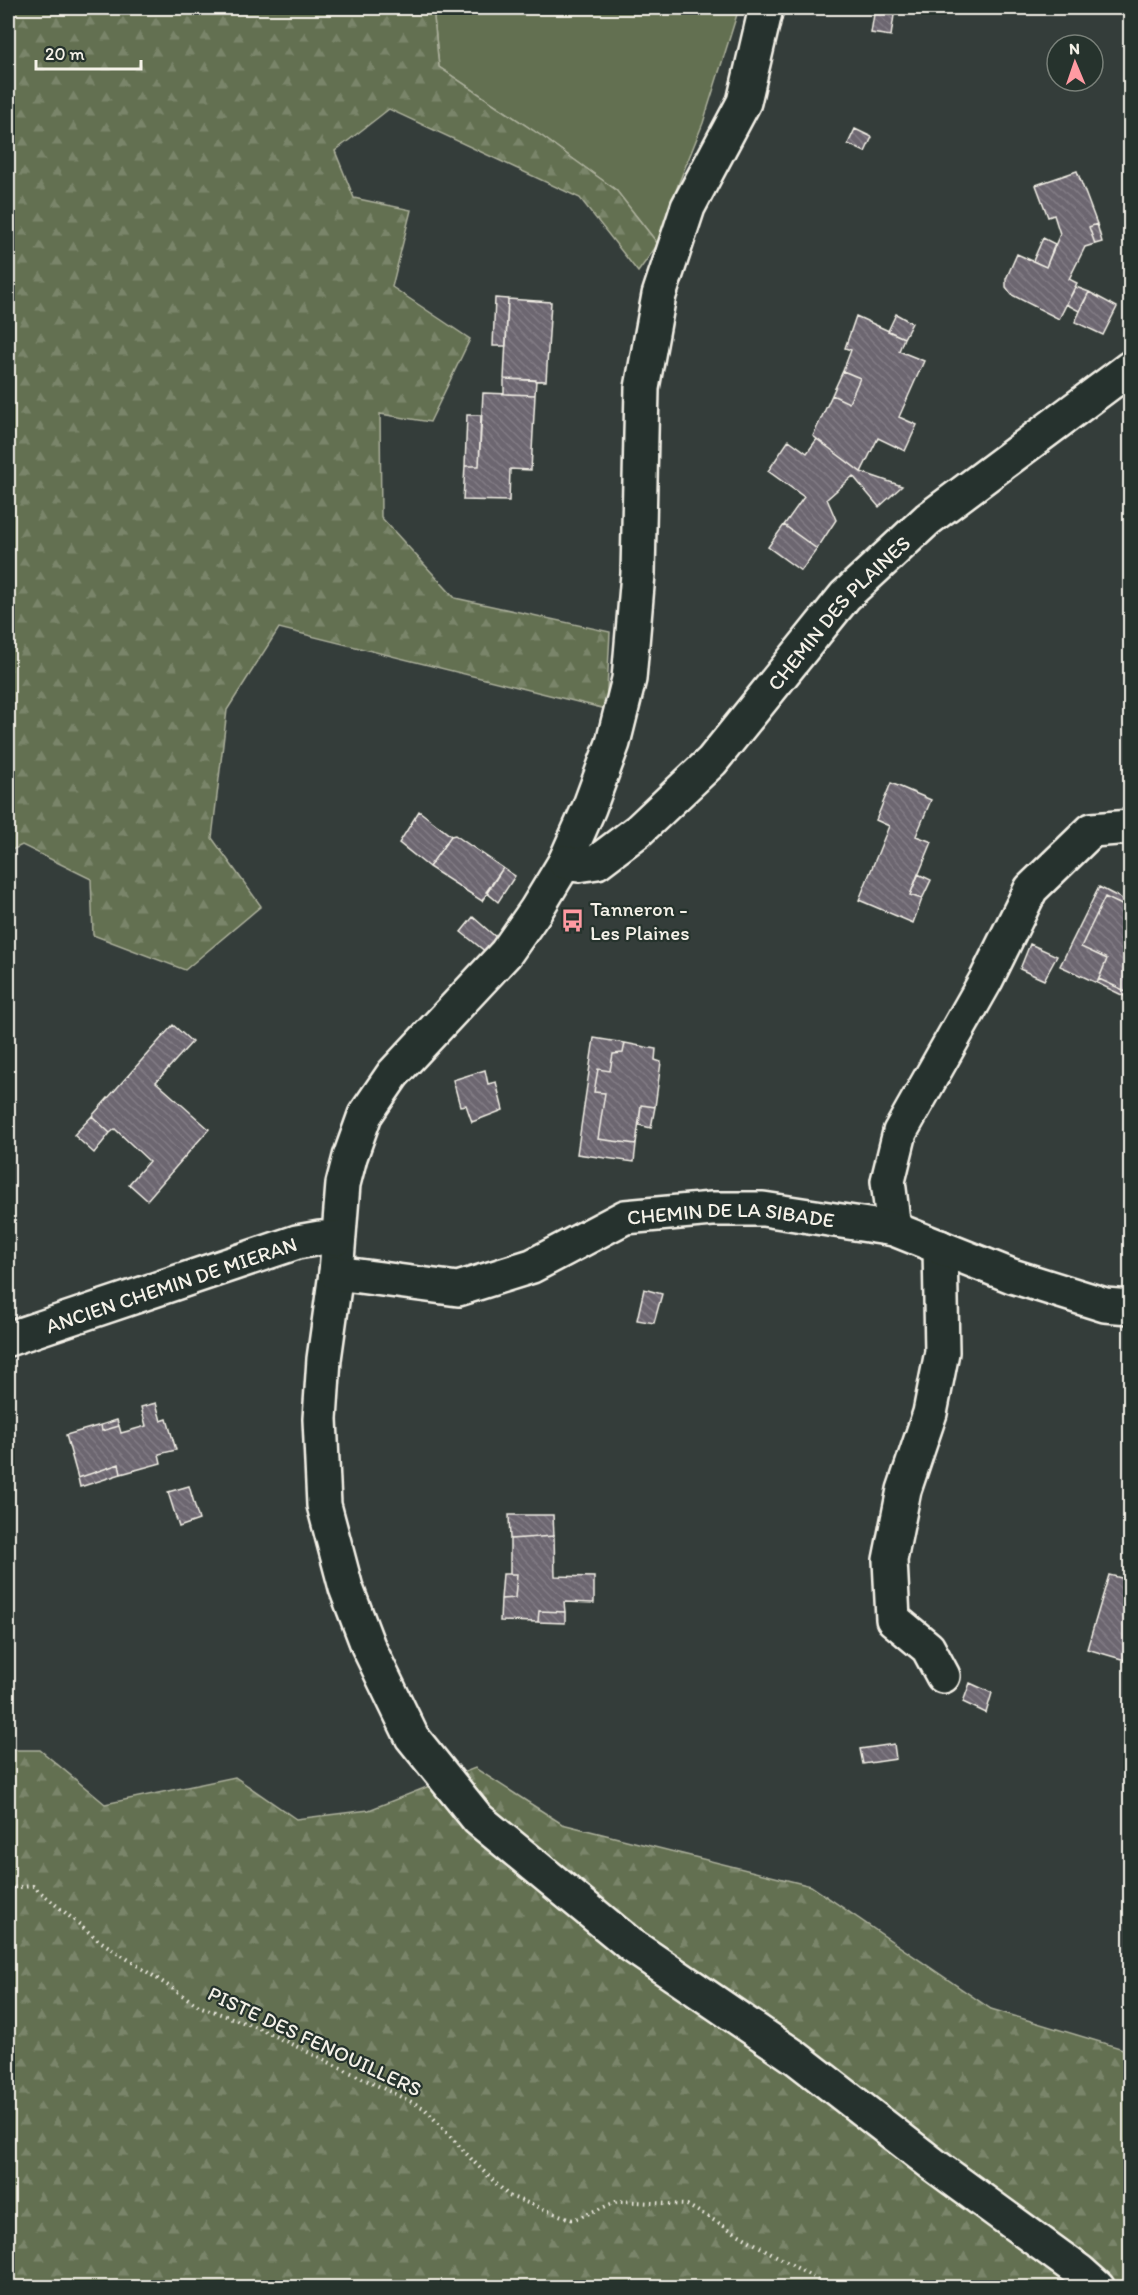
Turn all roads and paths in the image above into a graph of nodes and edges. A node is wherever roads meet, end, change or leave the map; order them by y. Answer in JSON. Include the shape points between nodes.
{"nodes":[{"id":1,"x":765,"y":8,"type":"edge"},
{"id":2,"x":1131,"y":368,"type":"edge"},
{"id":3,"x":1131,"y":827,"type":"edge"},
{"id":4,"x":565,"y":862,"type":"junction"},
{"id":5,"x":894,"y":1229,"type":"junction"},
{"id":6,"x":338,"y":1238,"type":"junction"},
{"id":7,"x":940,"y":1247,"type":"junction"},
{"id":8,"x":336,"y":1273,"type":"junction"},
{"id":9,"x":1131,"y":1307,"type":"edge"},
{"id":10,"x":8,"y":1339,"type":"edge"},
{"id":11,"x":943,"y":1676,"type":"dead end"},
{"id":12,"x":8,"y":1888,"type":"edge"},
{"id":13,"x":832,"y":2288,"type":"edge"},
{"id":14,"x":1098,"y":2288,"type":"edge"}],
"edges":[{"from":1,"to":4,"type":"street","via":[[744,102],[688,207],[659,295],[642,388],[638,574],[629,679],[613,743]]},
{"from":2,"to":4,"type":"street","name":"CHEMIN DES PLAINES","via":[[928,519],[845,596],[712,761],[638,831],[597,862]]},
{"from":3,"to":5,"type":"street","via":[[1092,830],[1031,889],[986,980],[900,1132],[888,1181]]},
{"from":4,"to":6,"type":"street","via":[[506,953],[393,1074],[365,1115],[343,1184]]},
{"from":5,"to":7,"type":"street","name":"CHEMIN DE LA SIBADE"},
{"from":5,"to":8,"type":"street","name":"CHEMIN DE LA SIBADE","via":[[763,1209],[712,1209],[624,1217],[532,1266],[458,1289]]},
{"from":6,"to":8,"type":"street"},
{"from":6,"to":10,"type":"street","name":"ANCIEN CHEMIN DE MIERAN","via":[[297,1242]]},
{"from":7,"to":9,"type":"street","name":"CHEMIN DE LA SIBADE","via":[[1012,1276],[1105,1305]]},
{"from":7,"to":11,"type":"street","via":[[942,1352],[930,1413],[904,1490],[890,1560],[893,1619],[928,1648]]},
{"from":8,"to":14,"type":"street","via":[[320,1419],[324,1505],[346,1588],[368,1646],[412,1737],[478,1819],[631,1945],[795,2057]]},
{"from":12,"to":13,"type":"path","name":"PISTE DES FENOUILLERS","via":[[33,1886],[97,1940],[200,2006],[256,2027],[424,2108],[509,2196],[573,2220],[618,2201],[687,2205]]}]}
